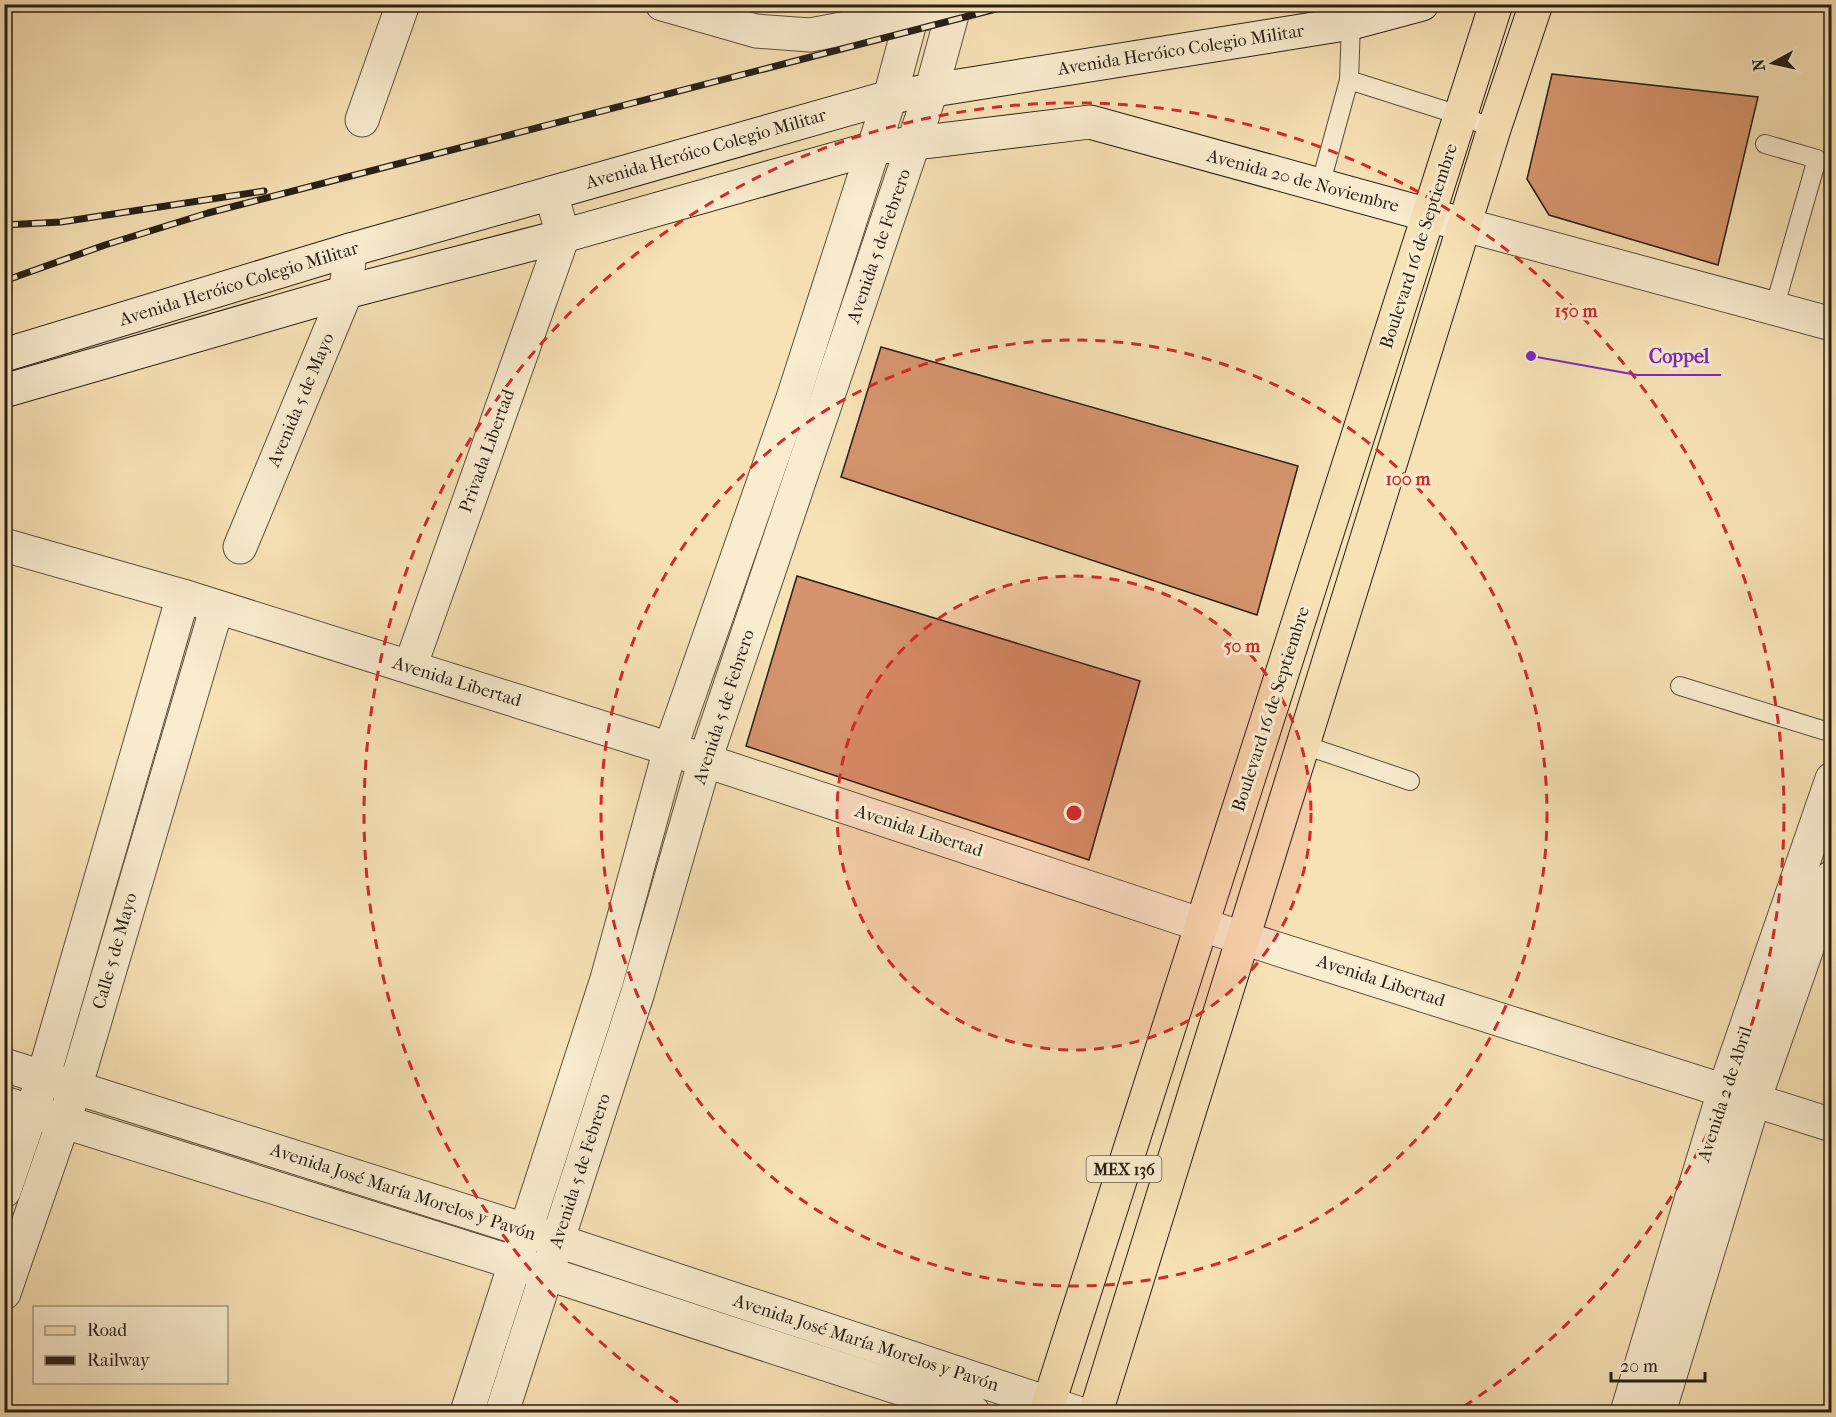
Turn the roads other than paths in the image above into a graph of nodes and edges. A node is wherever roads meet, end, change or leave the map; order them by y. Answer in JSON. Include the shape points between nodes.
{"nodes":[{"id":1,"x":404,"y":4,"type":"edge"},
{"id":2,"x":662,"y":4,"type":"edge"},
{"id":3,"x":1422,"y":4,"type":"edge"},
{"id":4,"x":1496,"y":4,"type":"edge"},
{"id":5,"x":1536,"y":4,"type":"edge"},
{"id":6,"x":955,"y":6,"type":"edge"},
{"id":7,"x":914,"y":10,"type":"edge"},
{"id":8,"x":1351,"y":23,"type":"junction"},
{"id":9,"x":1349,"y":80,"type":"junction"},
{"id":10,"x":932,"y":88,"type":"junction"},
{"id":11,"x":890,"y":97,"type":"junction"},
{"id":12,"x":1462,"y":116,"type":"junction"},
{"id":13,"x":362,"y":120,"type":"dead end"},
{"id":14,"x":1494,"y":129,"type":"junction"},
{"id":15,"x":914,"y":142,"type":"junction"},
{"id":16,"x":1765,"y":144,"type":"dead end"},
{"id":17,"x":874,"y":148,"type":"junction"},
{"id":18,"x":1320,"y":186,"type":"junction"},
{"id":19,"x":551,"y":193,"type":"junction"},
{"id":20,"x":1429,"y":215,"type":"junction"},
{"id":21,"x":1465,"y":225,"type":"junction"},
{"id":22,"x":563,"y":236,"type":"junction"},
{"id":23,"x":350,"y":250,"type":"junction"},
{"id":24,"x":346,"y":292,"type":"junction"},
{"id":25,"x":1774,"y":309,"type":"junction"},
{"id":26,"x":1832,"y":324,"type":"edge"},
{"id":27,"x":4,"y":355,"type":"edge"},
{"id":28,"x":4,"y":391,"type":"edge"},
{"id":29,"x":792,"y":398,"type":"junction"},
{"id":30,"x":824,"y":411,"type":"junction"},
{"id":31,"x":4,"y":545,"type":"edge"},
{"id":32,"x":240,"y":547,"type":"dead end"},
{"id":33,"x":183,"y":596,"type":"junction"},
{"id":34,"x":217,"y":606,"type":"junction"},
{"id":35,"x":410,"y":667,"type":"junction"},
{"id":36,"x":1680,"y":686,"type":"dead end"},
{"id":37,"x":1832,"y":733,"type":"edge"},
{"id":38,"x":1304,"y":745,"type":"junction"},
{"id":39,"x":670,"y":749,"type":"junction"},
{"id":40,"x":705,"y":760,"type":"junction"},
{"id":41,"x":135,"y":763,"type":"junction"},
{"id":42,"x":168,"y":771,"type":"junction"},
{"id":43,"x":1832,"y":779,"type":"edge"},
{"id":44,"x":1410,"y":781,"type":"dead end"},
{"id":45,"x":1824,"y":828,"type":"edge"},
{"id":46,"x":1832,"y":877,"type":"edge"},
{"id":47,"x":89,"y":920,"type":"junction"},
{"id":48,"x":1202,"y":925,"type":"junction"},
{"id":49,"x":122,"y":929,"type":"junction"},
{"id":50,"x":1245,"y":938,"type":"junction"},
{"id":51,"x":1785,"y":963,"type":"junction"},
{"id":52,"x":607,"y":979,"type":"junction"},
{"id":53,"x":638,"y":992,"type":"junction"},
{"id":54,"x":4,"y":1065,"type":"edge"},
{"id":55,"x":43,"y":1078,"type":"junction"},
{"id":56,"x":75,"y":1088,"type":"junction"},
{"id":57,"x":1739,"y":1096,"type":"junction"},
{"id":58,"x":18,"y":1108,"type":"edge"},
{"id":59,"x":64,"y":1123,"type":"junction"},
{"id":60,"x":1832,"y":1125,"type":"edge"},
{"id":61,"x":4,"y":1191,"type":"edge"},
{"id":62,"x":525,"y":1230,"type":"junction"},
{"id":63,"x":558,"y":1241,"type":"junction"},
{"id":64,"x":515,"y":1263,"type":"junction"},
{"id":65,"x":547,"y":1274,"type":"junction"},
{"id":66,"x":4,"y":1293,"type":"edge"},
{"id":67,"x":1646,"y":1402,"type":"edge"},
{"id":68,"x":1057,"y":1409,"type":"edge"},
{"id":69,"x":467,"y":1413,"type":"edge"},
{"id":70,"x":502,"y":1413,"type":"edge"},
{"id":71,"x":973,"y":1413,"type":"edge"},
{"id":72,"x":1096,"y":1413,"type":"edge"}],
"edges":[{"from":1,"to":13,"type":"street"},
{"from":2,"to":7,"type":"street","via":[[756,31],[810,35]]},
{"from":3,"to":8,"type":"street","name":"Avenida Heróico Colegio Militar"},
{"from":4,"to":12,"type":"main road","name":"Boulevard 16 de Septiembre","number":"MEX 136"},
{"from":5,"to":14,"type":"main road","name":"Boulevard 16 de Septiembre","number":"MEX 136"},
{"from":6,"to":7,"type":"street"},
{"from":6,"to":10,"type":"street","name":"Avenida 5 de Febrero"},
{"from":7,"to":11,"type":"street","name":"Avenida 5 de Febrero"},
{"from":8,"to":9,"type":"lane"},
{"from":8,"to":10,"type":"street","name":"Avenida Heróico Colegio Militar"},
{"from":9,"to":12,"type":"lane"},
{"from":9,"to":18,"type":"lane"},
{"from":10,"to":11,"type":"street","name":"Avenida Heróico Colegio Militar"},
{"from":10,"to":15,"type":"street","name":"Avenida 5 de Febrero"},
{"from":11,"to":17,"type":"street","name":"Avenida 5 de Febrero"},
{"from":11,"to":19,"type":"street","name":"Avenida Heróico Colegio Militar"},
{"from":12,"to":14,"type":"lane"},
{"from":12,"to":20,"type":"main road","name":"Boulevard 16 de Septiembre","number":"MEX 136"},
{"from":14,"to":21,"type":"main road","name":"Boulevard 16 de Septiembre","number":"MEX 136"},
{"from":15,"to":17,"type":"street","name":"Avenida 20 de Noviembre"},
{"from":15,"to":18,"type":"street","name":"Avenida 20 de Noviembre","via":[[1090,122]]},
{"from":15,"to":30,"type":"street","name":"Avenida 5 de Febrero"},
{"from":16,"to":25,"type":"lane","via":[[1817,159]]},
{"from":17,"to":22,"type":"street","name":"Avenida Heróico Colegio Militar"},
{"from":17,"to":29,"type":"street","name":"Avenida 5 de Febrero"},
{"from":18,"to":20,"type":"street","name":"Avenida 20 de Noviembre"},
{"from":19,"to":22,"type":"street"},
{"from":19,"to":23,"type":"street","name":"Avenida Heróico Colegio Militar"},
{"from":20,"to":21,"type":"street","name":"Avenida 20 de Noviembre"},
{"from":20,"to":48,"type":"main road","name":"Boulevard 16 de Septiembre","number":"MEX 136"},
{"from":21,"to":25,"type":"street","name":"Avenida 20 de Noviembre"},
{"from":21,"to":38,"type":"main road","name":"Boulevard 16 de Septiembre","number":"MEX 136"},
{"from":22,"to":24,"type":"street","name":"Avenida Heróico Colegio Militar"},
{"from":22,"to":35,"type":"street","name":"Privada Libertad"},
{"from":23,"to":24,"type":"street","name":"Avenida 5 de Mayo"},
{"from":23,"to":27,"type":"street","name":"Avenida Heróico Colegio Militar"},
{"from":24,"to":28,"type":"street","name":"Avenida Heróico Colegio Militar"},
{"from":24,"to":32,"type":"street","name":"Avenida 5 de Mayo"},
{"from":25,"to":26,"type":"street","name":"Avenida 20 de Noviembre"},
{"from":29,"to":30,"type":"street"},
{"from":29,"to":39,"type":"street","name":"Avenida 5 de Febrero"},
{"from":30,"to":40,"type":"street","name":"Avenida 5 de Febrero"},
{"from":31,"to":33,"type":"street","name":"Avenida Libertad"},
{"from":33,"to":34,"type":"street","name":"Avenida Libertad"},
{"from":33,"to":41,"type":"street","name":"Calle 5 de Mayo"},
{"from":34,"to":35,"type":"street","name":"Avenida Libertad"},
{"from":34,"to":42,"type":"street","name":"Calle 5 de Mayo"},
{"from":35,"to":39,"type":"street","name":"Avenida Libertad"},
{"from":36,"to":37,"type":"lane"},
{"from":38,"to":44,"type":"lane"},
{"from":38,"to":50,"type":"main road","name":"Boulevard 16 de Septiembre","number":"MEX 136"},
{"from":39,"to":40,"type":"street","name":"Avenida Libertad"},
{"from":39,"to":52,"type":"street","name":"Avenida 5 de Febrero"},
{"from":40,"to":48,"type":"street","name":"Avenida Libertad"},
{"from":40,"to":53,"type":"street","name":"Avenida 5 de Febrero"},
{"from":41,"to":42,"type":"street"},
{"from":41,"to":47,"type":"street","name":"Calle 5 de Mayo"},
{"from":42,"to":49,"type":"street","name":"Calle 5 de Mayo"},
{"from":43,"to":45,"type":"street","name":"Avenida 2 de Abril"},
{"from":45,"to":51,"type":"street","name":"Avenida 2 de Abril"},
{"from":46,"to":51,"type":"street","name":"Avenida 2 de Abril"},
{"from":47,"to":49,"type":"street"},
{"from":47,"to":55,"type":"street","name":"Calle 5 de Mayo"},
{"from":48,"to":50,"type":"street","name":"Avenida Libertad"},
{"from":48,"to":68,"type":"main road","name":"Boulevard 16 de Septiembre","number":"MEX 136"},
{"from":49,"to":56,"type":"street","name":"Calle 5 de Mayo"},
{"from":50,"to":57,"type":"street","name":"Avenida Libertad"},
{"from":50,"to":72,"type":"main road","name":"Boulevard 16 de Septiembre","number":"MEX 136"},
{"from":51,"to":57,"type":"street","name":"Avenida 2 de Abril"},
{"from":52,"to":53,"type":"street"},
{"from":52,"to":62,"type":"street","name":"Avenida 5 de Febrero"},
{"from":53,"to":63,"type":"street","name":"Avenida 5 de Febrero"},
{"from":54,"to":55,"type":"street","name":"Avenida José María Morelos y Pavón"},
{"from":55,"to":56,"type":"street","name":"Avenida José María Morelos y Pavón"},
{"from":55,"to":58,"type":"street","name":"Calle 5 de Mayo"},
{"from":56,"to":59,"type":"street","name":"Calle 5 de Mayo"},
{"from":56,"to":62,"type":"street","name":"Avenida José María Morelos y Pavón"},
{"from":57,"to":60,"type":"street","name":"Avenida Libertad"},
{"from":57,"to":67,"type":"street","name":"Avenida 2 de Abril"},
{"from":58,"to":59,"type":"street","name":"Avenida José María Morelos y Pavón"},
{"from":58,"to":61,"type":"street","name":"Calle 5 de Mayo"},
{"from":59,"to":64,"type":"street","name":"Avenida José María Morelos y Pavón"},
{"from":59,"to":66,"type":"street","name":"Calle 5 de Mayo"},
{"from":62,"to":63,"type":"street","name":"Avenida José María Morelos y Pavón"},
{"from":62,"to":64,"type":"street","name":"Avenida 5 de Febrero"},
{"from":63,"to":65,"type":"street","name":"Avenida 5 de Febrero"},
{"from":63,"to":68,"type":"street","name":"Avenida José María Morelos y Pavón"},
{"from":64,"to":65,"type":"street","name":"Avenida José María Morelos y Pavón"},
{"from":64,"to":69,"type":"street","name":"Avenida 5 de Febrero"},
{"from":65,"to":70,"type":"street","name":"Avenida 5 de Febrero"},
{"from":65,"to":71,"type":"street","name":"Avenida José María Morelos y Pavón"}]}
